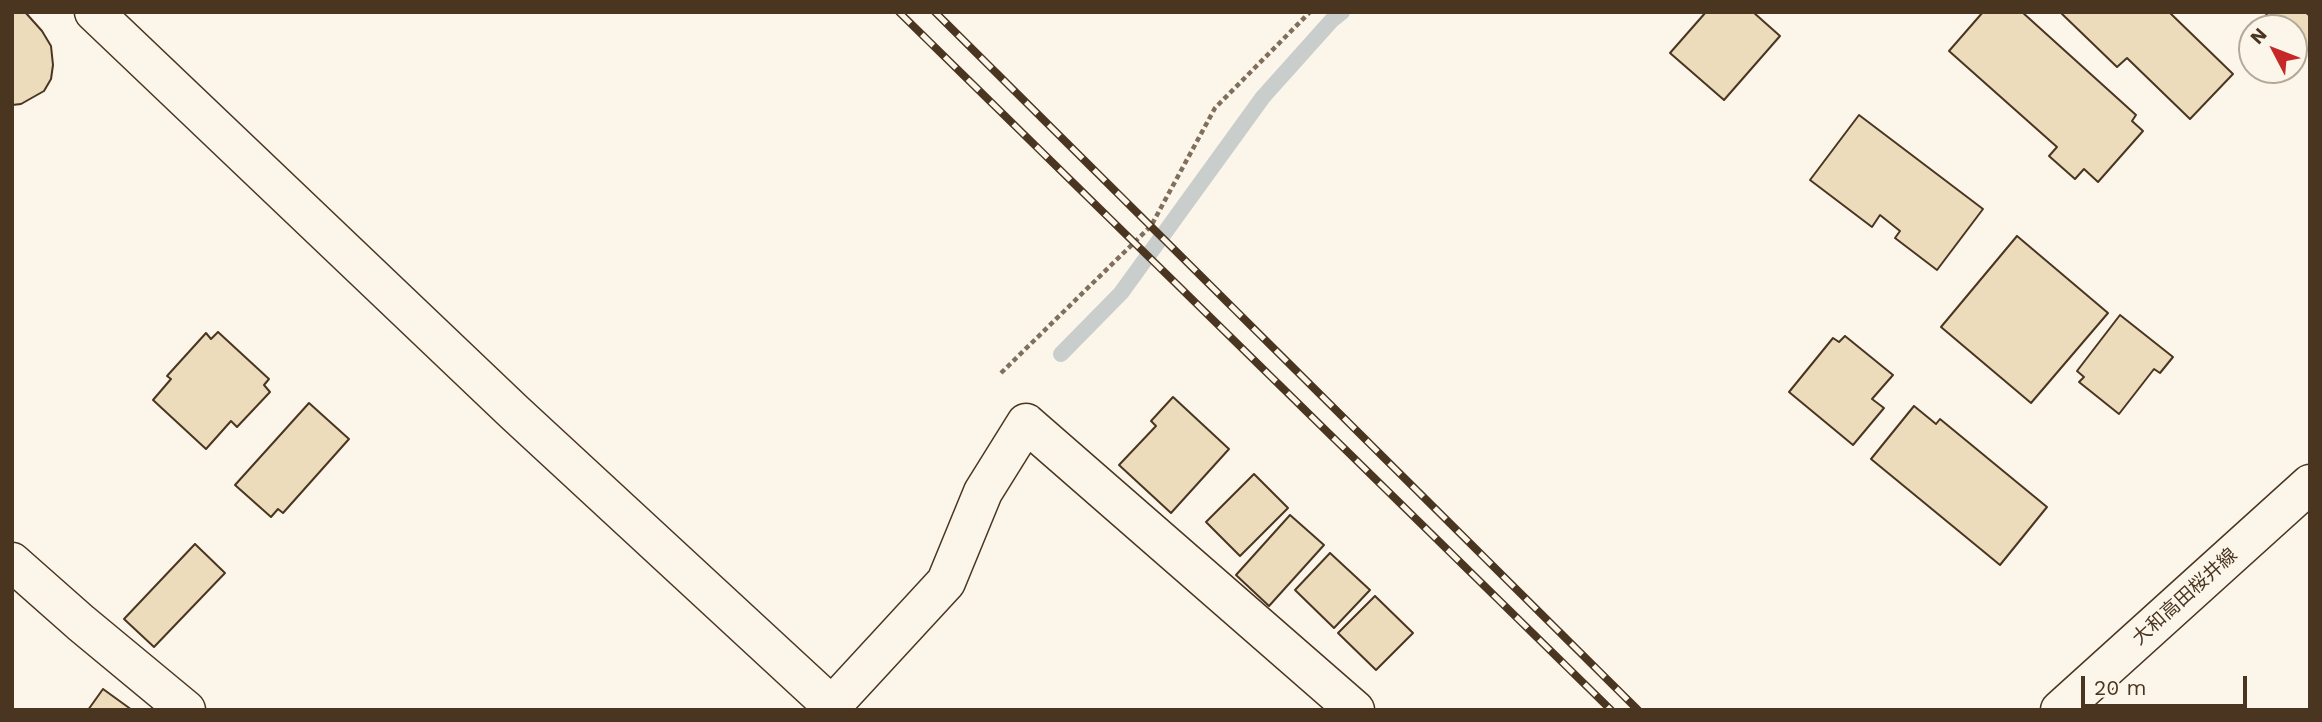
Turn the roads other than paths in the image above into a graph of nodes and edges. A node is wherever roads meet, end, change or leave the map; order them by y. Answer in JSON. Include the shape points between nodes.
{"nodes":[{"id":1,"x":94,"y":12,"type":"edge"},
{"id":2,"x":2310,"y":484,"type":"edge"},
{"id":3,"x":12,"y":562,"type":"edge"},
{"id":4,"x":830,"y":707,"type":"edge"},
{"id":5,"x":186,"y":710,"type":"edge"},
{"id":6,"x":1355,"y":710,"type":"edge"},
{"id":7,"x":2060,"y":710,"type":"edge"}],
"edges":[{"from":1,"to":4,"type":"street"},
{"from":2,"to":7,"type":"street","name":"大和高田桜井線"},
{"from":3,"to":5,"type":"street"},
{"from":4,"to":6,"type":"street","via":[[946,582],[983,492],[1026,423]]}]}
